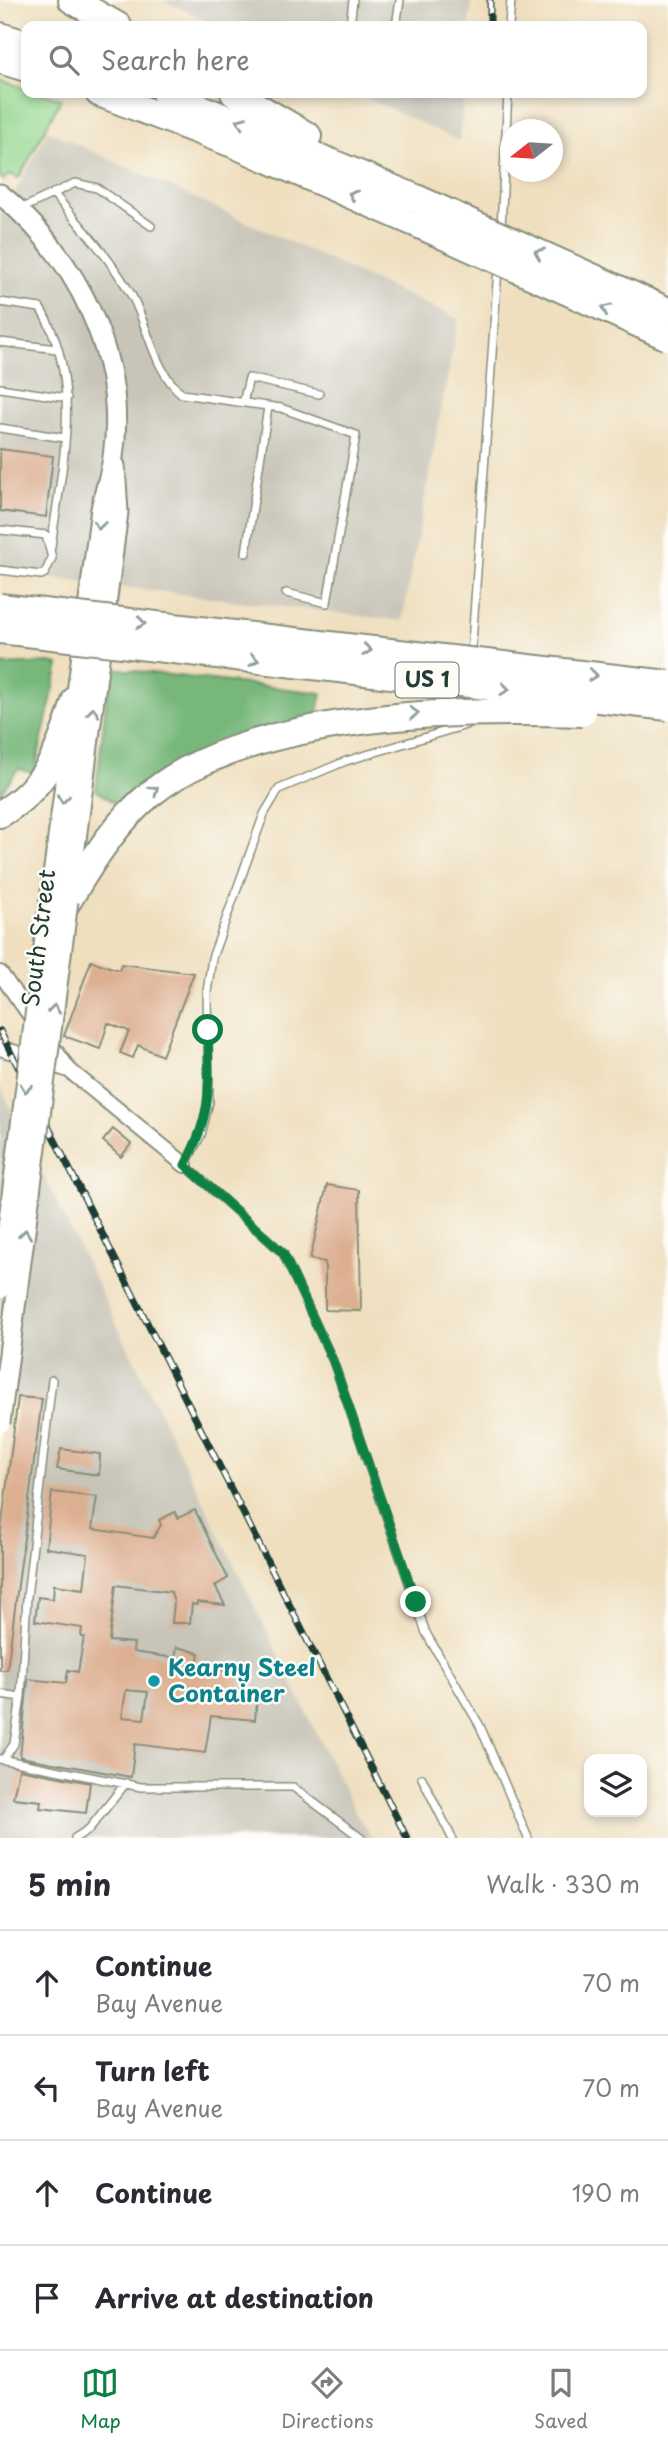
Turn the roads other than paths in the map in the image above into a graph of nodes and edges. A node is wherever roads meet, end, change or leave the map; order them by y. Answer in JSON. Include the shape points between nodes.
{"nodes":[{"id":1,"x":72,"y":0,"type":"edge"},
{"id":2,"x":353,"y":0,"type":"edge"},
{"id":3,"x":400,"y":0,"type":"edge"},
{"id":4,"x":511,"y":0,"type":"edge"},
{"id":5,"x":109,"y":21,"type":"edge"},
{"id":6,"x":351,"y":21,"type":"edge"},
{"id":7,"x":397,"y":21,"type":"edge"},
{"id":8,"x":509,"y":21,"type":"edge"},
{"id":9,"x":0,"y":36,"type":"edge"},
{"id":10,"x":21,"y":42,"type":"edge"},
{"id":11,"x":0,"y":60,"type":"edge"},
{"id":12,"x":21,"y":66,"type":"edge"},
{"id":13,"x":112,"y":98,"type":"edge"},
{"id":14,"x":176,"y":98,"type":"edge"},
{"id":15,"x":242,"y":98,"type":"edge"},
{"id":16,"x":508,"y":98,"type":"edge"},
{"id":17,"x":53,"y":193,"type":"junction"},
{"id":18,"x":0,"y":194,"type":"edge"},
{"id":19,"x":19,"y":210,"type":"junction"},
{"id":20,"x":415,"y":211,"type":"junction"},
{"id":21,"x":151,"y":226,"type":"dead end"},
{"id":22,"x":500,"y":244,"type":"dead end"},
{"id":23,"x":499,"y":257,"type":"dead end"},
{"id":24,"x":0,"y":302,"type":"edge"},
{"id":25,"x":668,"y":311,"type":"edge"},
{"id":26,"x":668,"y":337,"type":"edge"},
{"id":27,"x":0,"y":342,"type":"edge"},
{"id":28,"x":58,"y":349,"type":"junction"},
{"id":29,"x":0,"y":388,"type":"edge"},
{"id":30,"x":319,"y":394,"type":"dead end"},
{"id":31,"x":67,"y":398,"type":"junction"},
{"id":32,"x":243,"y":403,"type":"junction"},
{"id":33,"x":268,"y":407,"type":"junction"},
{"id":34,"x":0,"y":428,"type":"edge"},
{"id":35,"x":65,"y":438,"type":"junction"},
{"id":36,"x":113,"y":458,"type":"junction"},
{"id":37,"x":0,"y":530,"type":"edge"},
{"id":38,"x":51,"y":547,"type":"junction"},
{"id":39,"x":246,"y":553,"type":"dead end"},
{"id":40,"x":0,"y":570,"type":"edge"},
{"id":41,"x":286,"y":593,"type":"dead end"},
{"id":42,"x":0,"y":607,"type":"edge"},
{"id":43,"x":0,"y":630,"type":"edge"},
{"id":44,"x":0,"y":648,"type":"edge"},
{"id":45,"x":187,"y":652,"type":"junction"},
{"id":46,"x":668,"y":684,"type":"edge"},
{"id":47,"x":76,"y":699,"type":"junction"},
{"id":48,"x":668,"y":707,"type":"edge"},
{"id":49,"x":668,"y":716,"type":"edge"},
{"id":50,"x":0,"y":814,"type":"edge"},
{"id":51,"x":59,"y":900,"type":"junction"},
{"id":52,"x":0,"y":973,"type":"edge"},
{"id":53,"x":0,"y":1048,"type":"edge"},
{"id":54,"x":69,"y":1069,"type":"junction"},
{"id":55,"x":185,"y":1165,"type":"junction"},
{"id":56,"x":0,"y":1289,"type":"edge"},
{"id":57,"x":52,"y":1380,"type":"dead end"},
{"id":58,"x":0,"y":1423,"type":"edge"},
{"id":59,"x":0,"y":1694,"type":"edge"},
{"id":60,"x":21,"y":1697,"type":"junction"},
{"id":61,"x":2,"y":1760,"type":"edge"},
{"id":62,"x":422,"y":1777,"type":"dead end"},
{"id":63,"x":126,"y":1783,"type":"junction"},
{"id":64,"x":75,"y":1838,"type":"edge"},
{"id":65,"x":361,"y":1838,"type":"edge"},
{"id":66,"x":452,"y":1838,"type":"edge"},
{"id":67,"x":528,"y":1838,"type":"edge"}],
"edges":[{"from":1,"to":5,"type":"highway"},
{"from":2,"to":6,"type":"lane"},
{"from":3,"to":7,"type":"lane"},
{"from":4,"to":8,"type":"lane"},
{"from":9,"to":10,"type":"highway"},
{"from":11,"to":12,"type":"highway"},
{"from":20,"to":13,"type":"highway","one_way":true},
{"from":20,"to":14,"type":"highway","one_way":true},
{"from":15,"to":20,"type":"highway"},
{"from":16,"to":22,"type":"lane"},
{"from":17,"to":19,"type":"lane"},
{"from":17,"to":21,"type":"lane","via":[[75,183],[97,188]]},
{"from":17,"to":32,"type":"lane","via":[[91,237],[132,297],[172,386],[182,394]]},
{"from":18,"to":19,"type":"main road","name":"South Street"},
{"from":19,"to":36,"type":"main road","name":"South Street","via":[[61,259],[86,300],[103,344],[112,395]]},
{"from":25,"to":20,"type":"highway","one_way":true,"bridge":true},
{"from":26,"to":20,"type":"highway","one_way":true,"bridge":true},
{"from":23,"to":55,"type":"lane","via":[[466,725],[346,761],[279,789],[264,814],[212,958],[207,992],[209,1102],[201,1135]]},
{"from":24,"to":28,"type":"lane","via":[[40,308]]},
{"from":27,"to":28,"type":"lane"},
{"from":28,"to":31,"type":"lane"},
{"from":29,"to":31,"type":"lane"},
{"from":30,"to":32,"type":"lane","via":[[248,378]]},
{"from":31,"to":35,"type":"lane"},
{"from":32,"to":33,"type":"lane"},
{"from":33,"to":39,"type":"lane"},
{"from":33,"to":41,"type":"lane","via":[[356,435],[327,603]]},
{"from":34,"to":35,"type":"lane"},
{"from":35,"to":38,"type":"lane"},
{"from":36,"to":47,"type":"main road","name":"South Street","one_way":true,"via":[[101,509]]},
{"from":51,"to":36,"type":"main road","name":"South Street","one_way":true,"via":[[118,512]]},
{"from":37,"to":38,"type":"lane","via":[[38,532],[46,535]]},
{"from":38,"to":40,"type":"lane","via":[[45,573]]},
{"from":42,"to":46,"type":"highway","one_way":true,"bridge":true},
{"from":43,"to":45,"type":"highway","number":"US 1","bridge":true},
{"from":44,"to":45,"type":"highway","bridge":true},
{"from":45,"to":48,"type":"highway","number":"US 1","one_way":true,"bridge":true},
{"from":47,"to":50,"type":"highway","via":[[48,772],[30,794]]},
{"from":47,"to":51,"type":"main road","name":"South Street","one_way":true},
{"from":51,"to":49,"type":"highway","one_way":true,"bridge":true,"via":[[142,799],[188,768],[275,737],[360,719],[434,712]]},
{"from":51,"to":56,"type":"main road","name":"South Street","one_way":true,"bridge":true},
{"from":58,"to":51,"type":"main road","name":"South Street","one_way":true,"bridge":true},
{"from":52,"to":54,"type":"street"},
{"from":53,"to":54,"type":"street"},
{"from":54,"to":55,"type":"street"},
{"from":55,"to":67,"type":"lane","via":[[283,1253],[333,1361],[426,1633],[480,1726]]},
{"from":57,"to":60,"type":"lane","via":[[27,1597]]},
{"from":59,"to":60,"type":"lane"},
{"from":60,"to":61,"type":"lane","via":[[15,1744]]},
{"from":61,"to":63,"type":"lane"},
{"from":62,"to":66,"type":"lane"},
{"from":63,"to":64,"type":"lane","via":[[89,1829]]},
{"from":63,"to":65,"type":"lane","via":[[141,1787],[293,1787]]}]}
